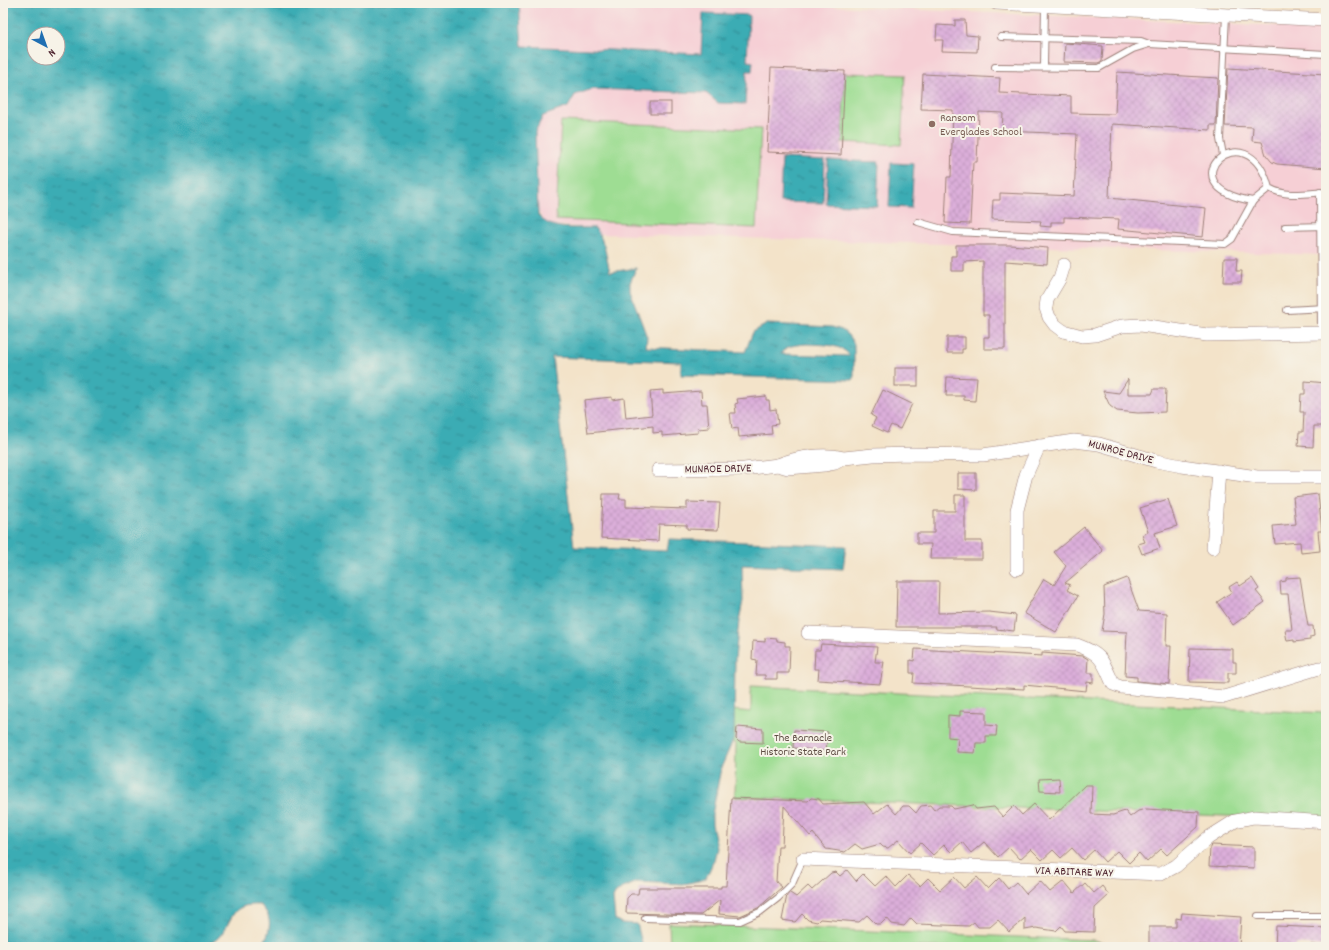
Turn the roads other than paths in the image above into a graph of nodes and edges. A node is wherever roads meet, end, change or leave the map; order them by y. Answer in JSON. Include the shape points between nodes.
{"nodes":[{"id":1,"x":996,"y":3,"type":"edge"},
{"id":2,"x":1045,"y":5,"type":"junction"},
{"id":3,"x":1226,"y":15,"type":"junction"},
{"id":4,"x":1326,"y":20,"type":"edge"},
{"id":5,"x":1001,"y":37,"type":"dead end"},
{"id":6,"x":1045,"y":38,"type":"junction"},
{"id":7,"x":1149,"y":44,"type":"junction"},
{"id":8,"x":1224,"y":47,"type":"junction"},
{"id":9,"x":1326,"y":54,"type":"edge"},
{"id":10,"x":1044,"y":66,"type":"junction"},
{"id":11,"x":995,"y":67,"type":"dead end"},
{"id":12,"x":1223,"y":155,"type":"junction"},
{"id":13,"x":1269,"y":188,"type":"junction"},
{"id":14,"x":1323,"y":192,"type":"edge"},
{"id":15,"x":1253,"y":202,"type":"junction"},
{"id":16,"x":918,"y":222,"type":"dead end"},
{"id":17,"x":1323,"y":226,"type":"edge"},
{"id":18,"x":1285,"y":227,"type":"dead end"},
{"id":19,"x":1064,"y":265,"type":"dead end"},
{"id":20,"x":1323,"y":308,"type":"edge"},
{"id":21,"x":1287,"y":310,"type":"dead end"},
{"id":22,"x":1323,"y":333,"type":"edge"},
{"id":23,"x":1039,"y":446,"type":"junction"},
{"id":24,"x":658,"y":470,"type":"dead end"},
{"id":25,"x":1219,"y":471,"type":"junction"},
{"id":26,"x":1326,"y":477,"type":"edge"},
{"id":27,"x":1213,"y":548,"type":"dead end"},
{"id":28,"x":1017,"y":569,"type":"dead end"},
{"id":29,"x":808,"y":633,"type":"dead end"},
{"id":30,"x":1326,"y":668,"type":"edge"},
{"id":31,"x":1326,"y":822,"type":"edge"},
{"id":32,"x":803,"y":859,"type":"joint"},
{"id":33,"x":1258,"y":916,"type":"dead end"},
{"id":34,"x":1326,"y":916,"type":"edge"},
{"id":35,"x":645,"y":918,"type":"dead end"}],
"edges":[{"from":1,"to":2,"type":"street"},
{"from":2,"to":3,"type":"street"},
{"from":2,"to":6,"type":"lane"},
{"from":3,"to":4,"type":"street"},
{"from":3,"to":8,"type":"lane"},
{"from":5,"to":6,"type":"lane"},
{"from":6,"to":7,"type":"lane","via":[[1141,41]]},
{"from":6,"to":10,"type":"lane"},
{"from":7,"to":8,"type":"lane"},
{"from":7,"to":10,"type":"lane","via":[[1133,49],[1099,68]]},
{"from":8,"to":9,"type":"lane"},
{"from":8,"to":12,"type":"lane","via":[[1220,139]]},
{"from":10,"to":11,"type":"lane"},
{"from":12,"to":13,"type":"lane","via":[[1236,151],[1245,154],[1262,168]]},
{"from":12,"to":15,"type":"lane","via":[[1212,170],[1212,180],[1218,189],[1241,200]]},
{"from":13,"to":14,"type":"lane","via":[[1278,193]]},
{"from":13,"to":15,"type":"lane"},
{"from":14,"to":17,"type":"lane"},
{"from":15,"to":16,"type":"lane","via":[[1232,239],[1225,244],[953,232]]},
{"from":17,"to":18,"type":"lane"},
{"from":17,"to":20,"type":"lane"},
{"from":19,"to":22,"type":"street","via":[[1060,278],[1047,300],[1046,308],[1055,325],[1070,333],[1088,336],[1122,326],[1141,325],[1207,334]]},
{"from":20,"to":21,"type":"lane"},
{"from":20,"to":22,"type":"lane"},
{"from":23,"to":24,"type":"street","name":"MUNROE DRIVE","via":[[983,456],[911,454],[844,458],[832,455],[744,469]]},
{"from":23,"to":25,"type":"street","name":"MUNROE DRIVE","via":[[1074,440],[1087,441],[1156,461]]},
{"from":23,"to":28,"type":"street","via":[[1026,475],[1017,510]]},
{"from":25,"to":26,"type":"street","name":"MUNROE DRIVE","via":[[1258,477]]},
{"from":25,"to":27,"type":"street"},
{"from":29,"to":30,"type":"street","via":[[1077,645],[1091,650],[1100,658],[1113,684],[1120,687],[1224,697]]},
{"from":31,"to":32,"type":"street","name":"VIA ABITARE WAY","via":[[1254,818],[1235,821],[1208,838],[1176,866],[1161,874]]},
{"from":32,"to":35,"type":"lane","via":[[792,884],[778,898],[760,912],[740,920]]},
{"from":33,"to":34,"type":"lane"}]}
